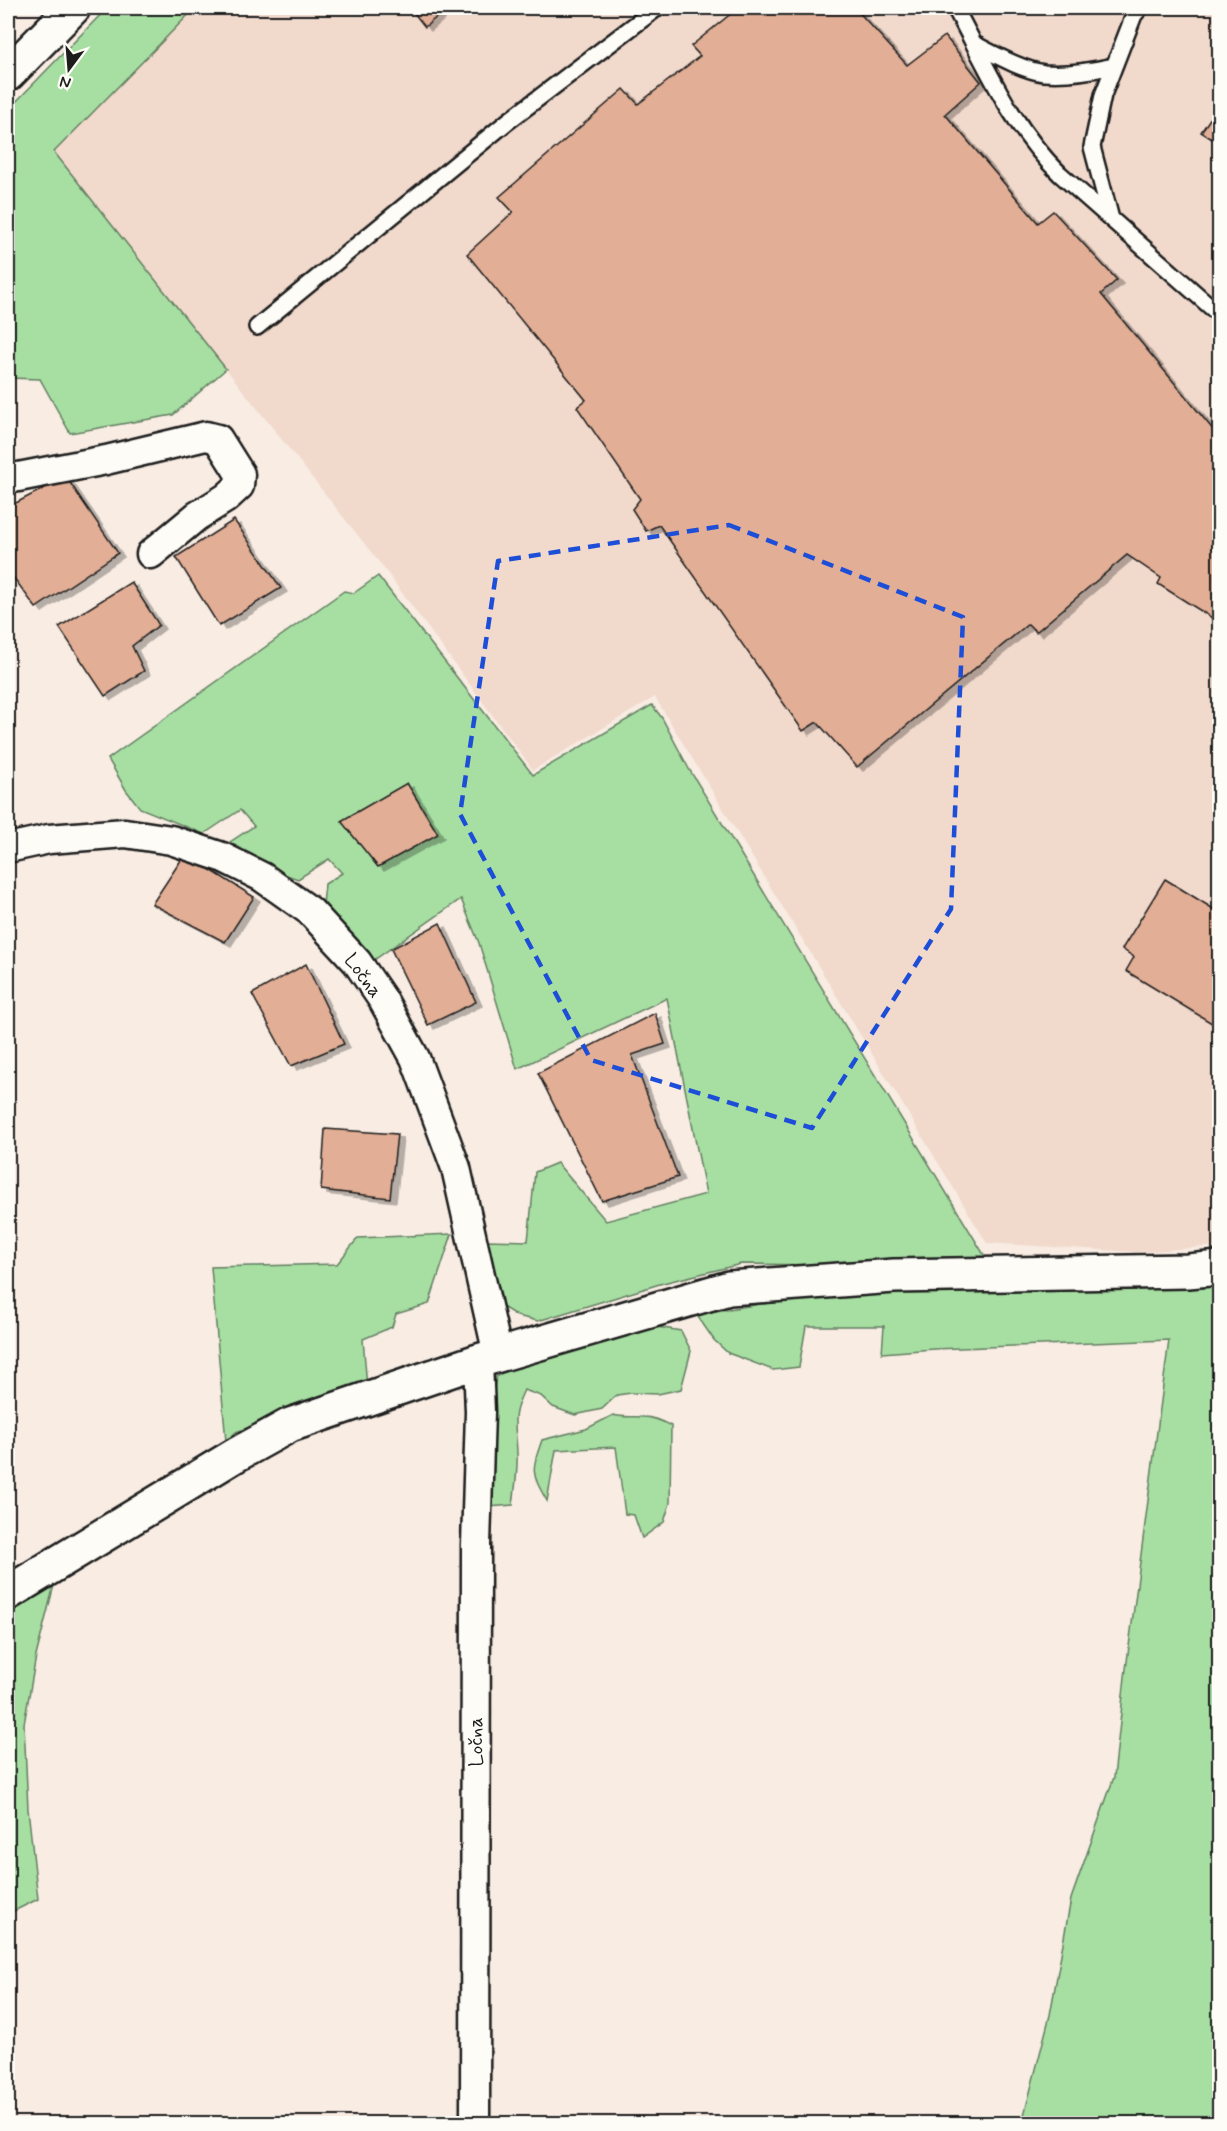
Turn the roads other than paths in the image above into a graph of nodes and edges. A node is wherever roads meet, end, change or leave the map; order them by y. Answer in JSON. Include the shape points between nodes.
{"nodes":[{"id":1,"x":73,"y":8,"type":"edge"},
{"id":2,"x":657,"y":8,"type":"edge"},
{"id":3,"x":955,"y":8,"type":"edge"},
{"id":4,"x":1140,"y":8,"type":"edge"},
{"id":5,"x":974,"y":44,"type":"junction"},
{"id":6,"x":1114,"y":66,"type":"junction"},
{"id":7,"x":8,"y":74,"type":"edge"},
{"id":8,"x":1111,"y":219,"type":"junction"},
{"id":9,"x":1220,"y":315,"type":"edge"},
{"id":10,"x":257,"y":327,"type":"dead end"},
{"id":11,"x":8,"y":479,"type":"edge"},
{"id":12,"x":151,"y":554,"type":"dead end"},
{"id":13,"x":8,"y":848,"type":"edge"},
{"id":14,"x":1220,"y":1268,"type":"edge"},
{"id":15,"x":488,"y":1358,"type":"junction"},
{"id":16,"x":8,"y":1593,"type":"edge"},
{"id":17,"x":475,"y":2124,"type":"edge"}],
"edges":[{"from":1,"to":7,"type":"street"},
{"from":2,"to":10,"type":"lane","via":[[507,122]]},
{"from":3,"to":5,"type":"lane"},
{"from":4,"to":6,"type":"lane"},
{"from":5,"to":6,"type":"lane","via":[[1042,73],[1080,73]]},
{"from":5,"to":8,"type":"lane","via":[[1014,119],[1038,153]]},
{"from":6,"to":8,"type":"lane","via":[[1103,95],[1092,147]]},
{"from":8,"to":9,"type":"lane"},
{"from":11,"to":12,"type":"street","via":[[206,436],[218,440],[240,474],[239,486]]},
{"from":13,"to":15,"type":"street","name":"Ločna","via":[[125,833],[171,840],[222,856],[262,877],[310,911],[357,962],[415,1058],[456,1168]]},
{"from":14,"to":15,"type":"street","via":[[894,1276],[729,1288]]},
{"from":15,"to":16,"type":"street","via":[[290,1425]]},
{"from":15,"to":17,"type":"street","name":"Ločna","via":[[480,1412],[476,1557]]}]}
